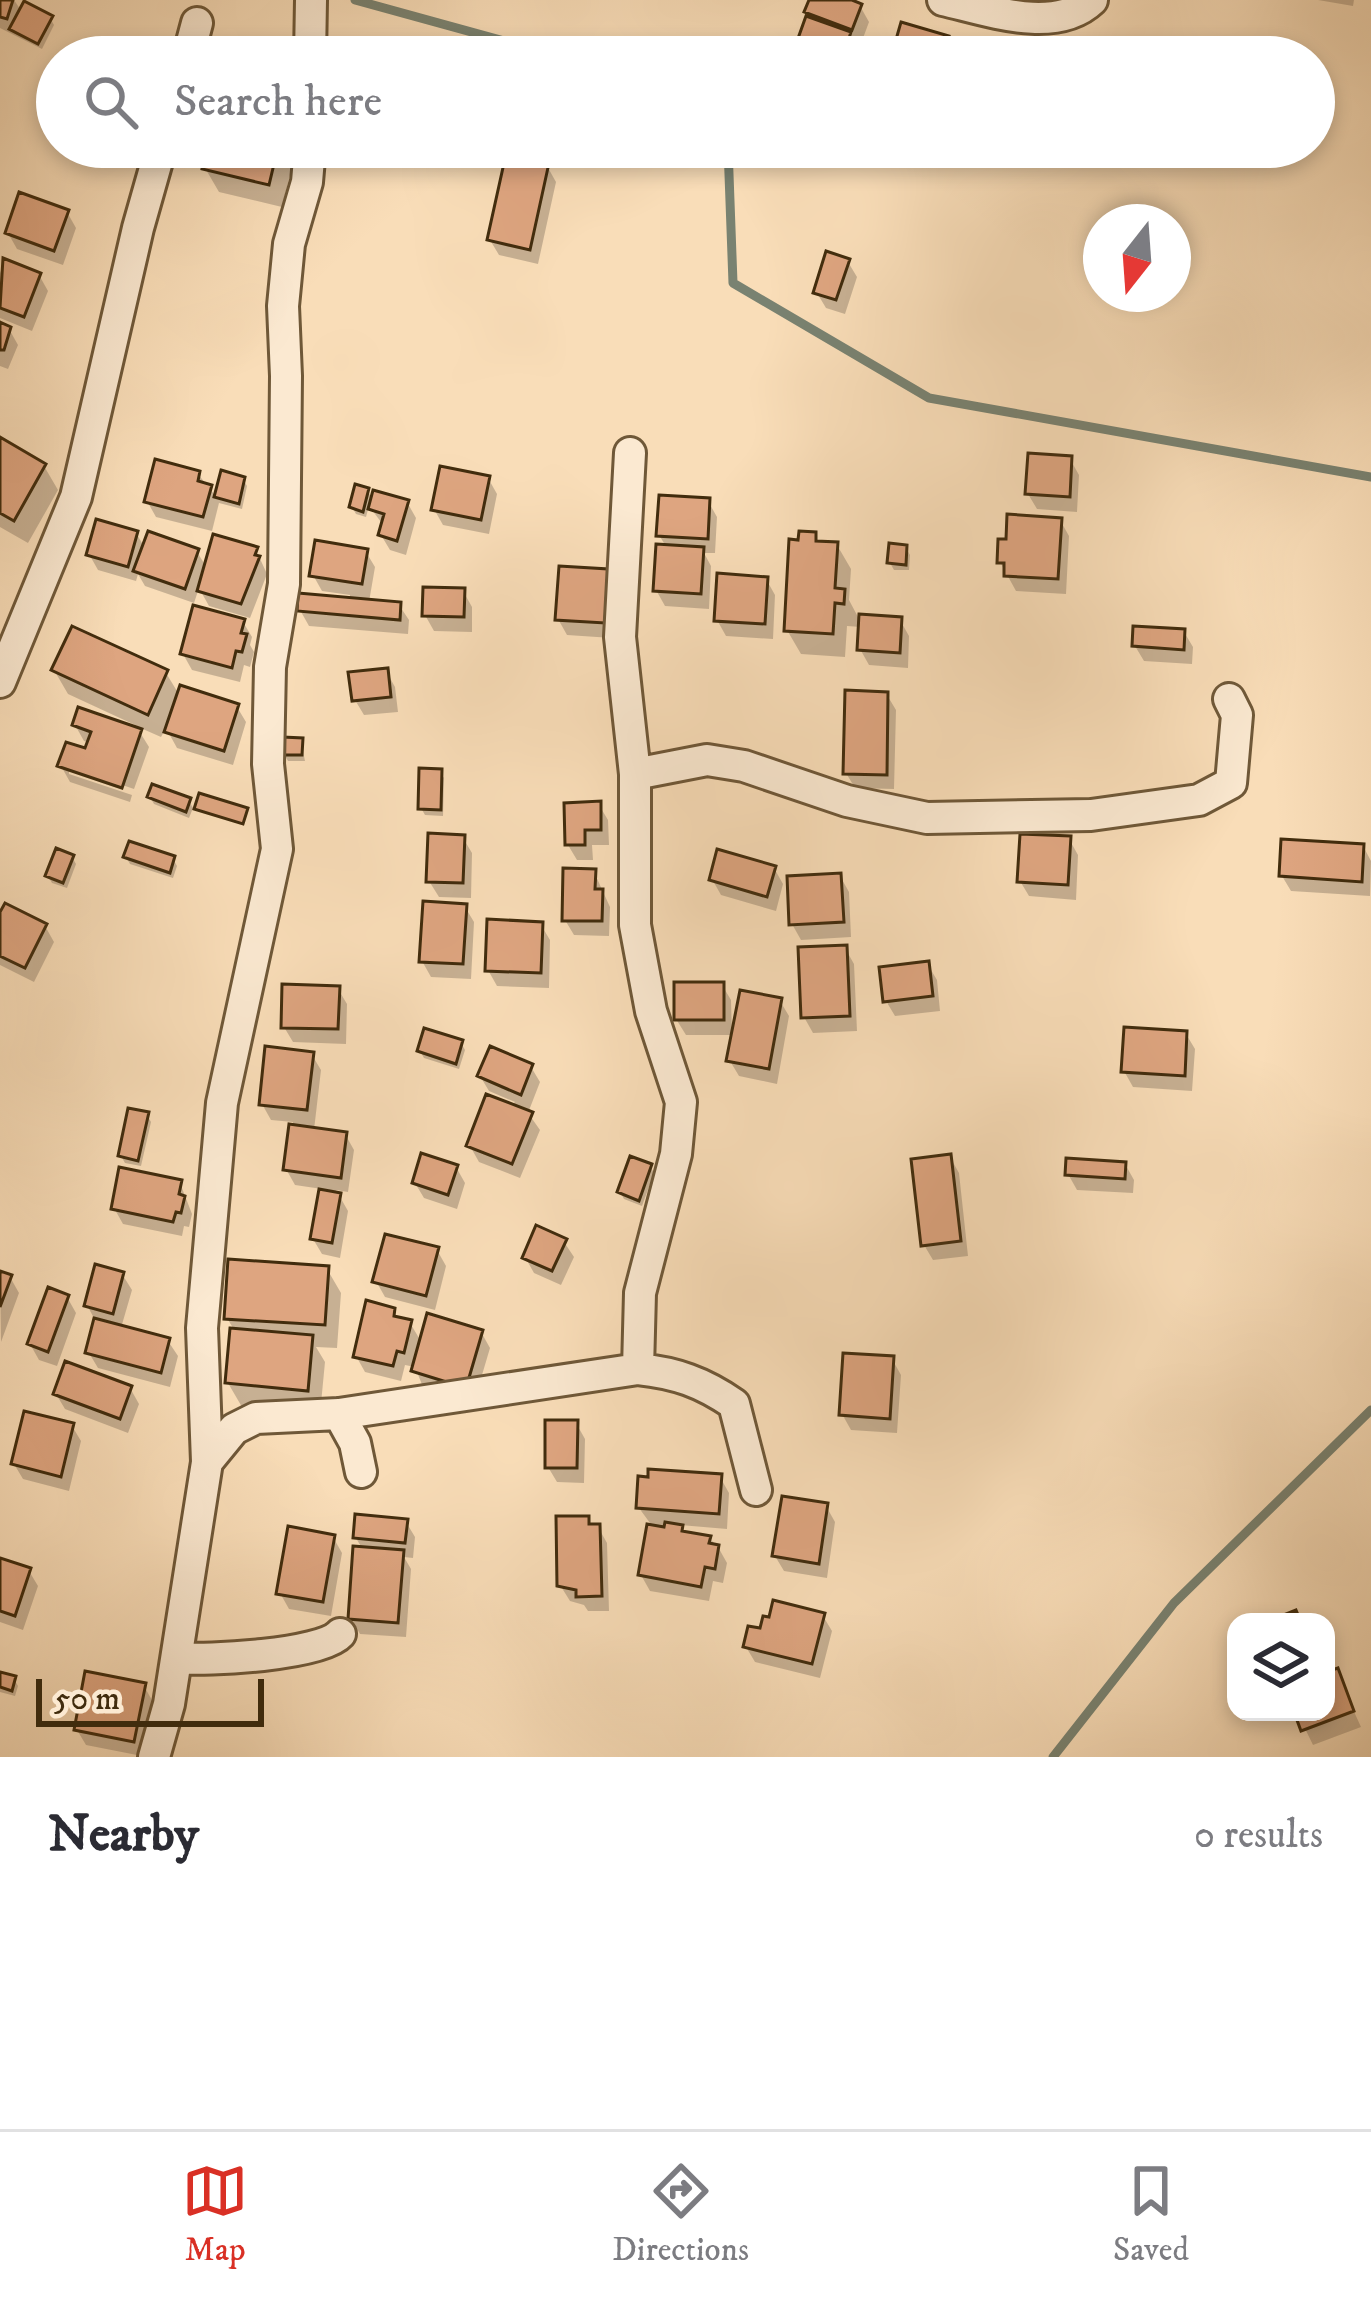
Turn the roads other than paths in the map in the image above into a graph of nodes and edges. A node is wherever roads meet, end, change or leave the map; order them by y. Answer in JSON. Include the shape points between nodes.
{"nodes":[{"id":1,"x":311,"y":0,"type":"edge"},
{"id":2,"x":943,"y":0,"type":"edge"},
{"id":3,"x":1092,"y":0,"type":"edge"},
{"id":4,"x":197,"y":23,"type":"dead end"},
{"id":5,"x":194,"y":36,"type":"edge"},
{"id":6,"x":310,"y":36,"type":"edge"},
{"id":7,"x":155,"y":168,"type":"edge"},
{"id":8,"x":309,"y":168,"type":"edge"},
{"id":9,"x":630,"y":453,"type":"dead end"},
{"id":10,"x":0,"y":682,"type":"edge"},
{"id":11,"x":1229,"y":699,"type":"dead end"},
{"id":12,"x":635,"y":774,"type":"junction"},
{"id":13,"x":638,"y":1369,"type":"junction"},
{"id":14,"x":339,"y":1414,"type":"junction"},
{"id":15,"x":206,"y":1462,"type":"junction"},
{"id":16,"x":361,"y":1472,"type":"dead end"},
{"id":17,"x":756,"y":1490,"type":"dead end"},
{"id":18,"x":340,"y":1634,"type":"dead end"},
{"id":19,"x":177,"y":1658,"type":"junction"},
{"id":20,"x":154,"y":1757,"type":"edge"}],
"edges":[{"from":1,"to":6,"type":"street"},
{"from":2,"to":3,"type":"street","via":[[1059,18]]},
{"from":4,"to":5,"type":"street"},
{"from":7,"to":10,"type":"street","via":[[76,497]]},
{"from":8,"to":15,"type":"street","via":[[283,306],[284,584],[270,668],[268,764],[277,849],[222,1103],[202,1328]]},
{"from":9,"to":12,"type":"street","via":[[620,638]]},
{"from":11,"to":12,"type":"street","via":[[1237,715],[1231,783],[1198,800],[1091,815],[927,818],[707,760]]},
{"from":12,"to":13,"type":"street","via":[[635,925],[681,1102],[676,1154],[640,1293]]},
{"from":13,"to":14,"type":"street"},
{"from":13,"to":17,"type":"street","via":[[676,1373],[734,1404]]},
{"from":14,"to":15,"type":"street","via":[[256,1418]]},
{"from":14,"to":16,"type":"street"},
{"from":15,"to":19,"type":"street"},
{"from":18,"to":19,"type":"street","via":[[297,1649]]},
{"from":19,"to":20,"type":"street"}]}
